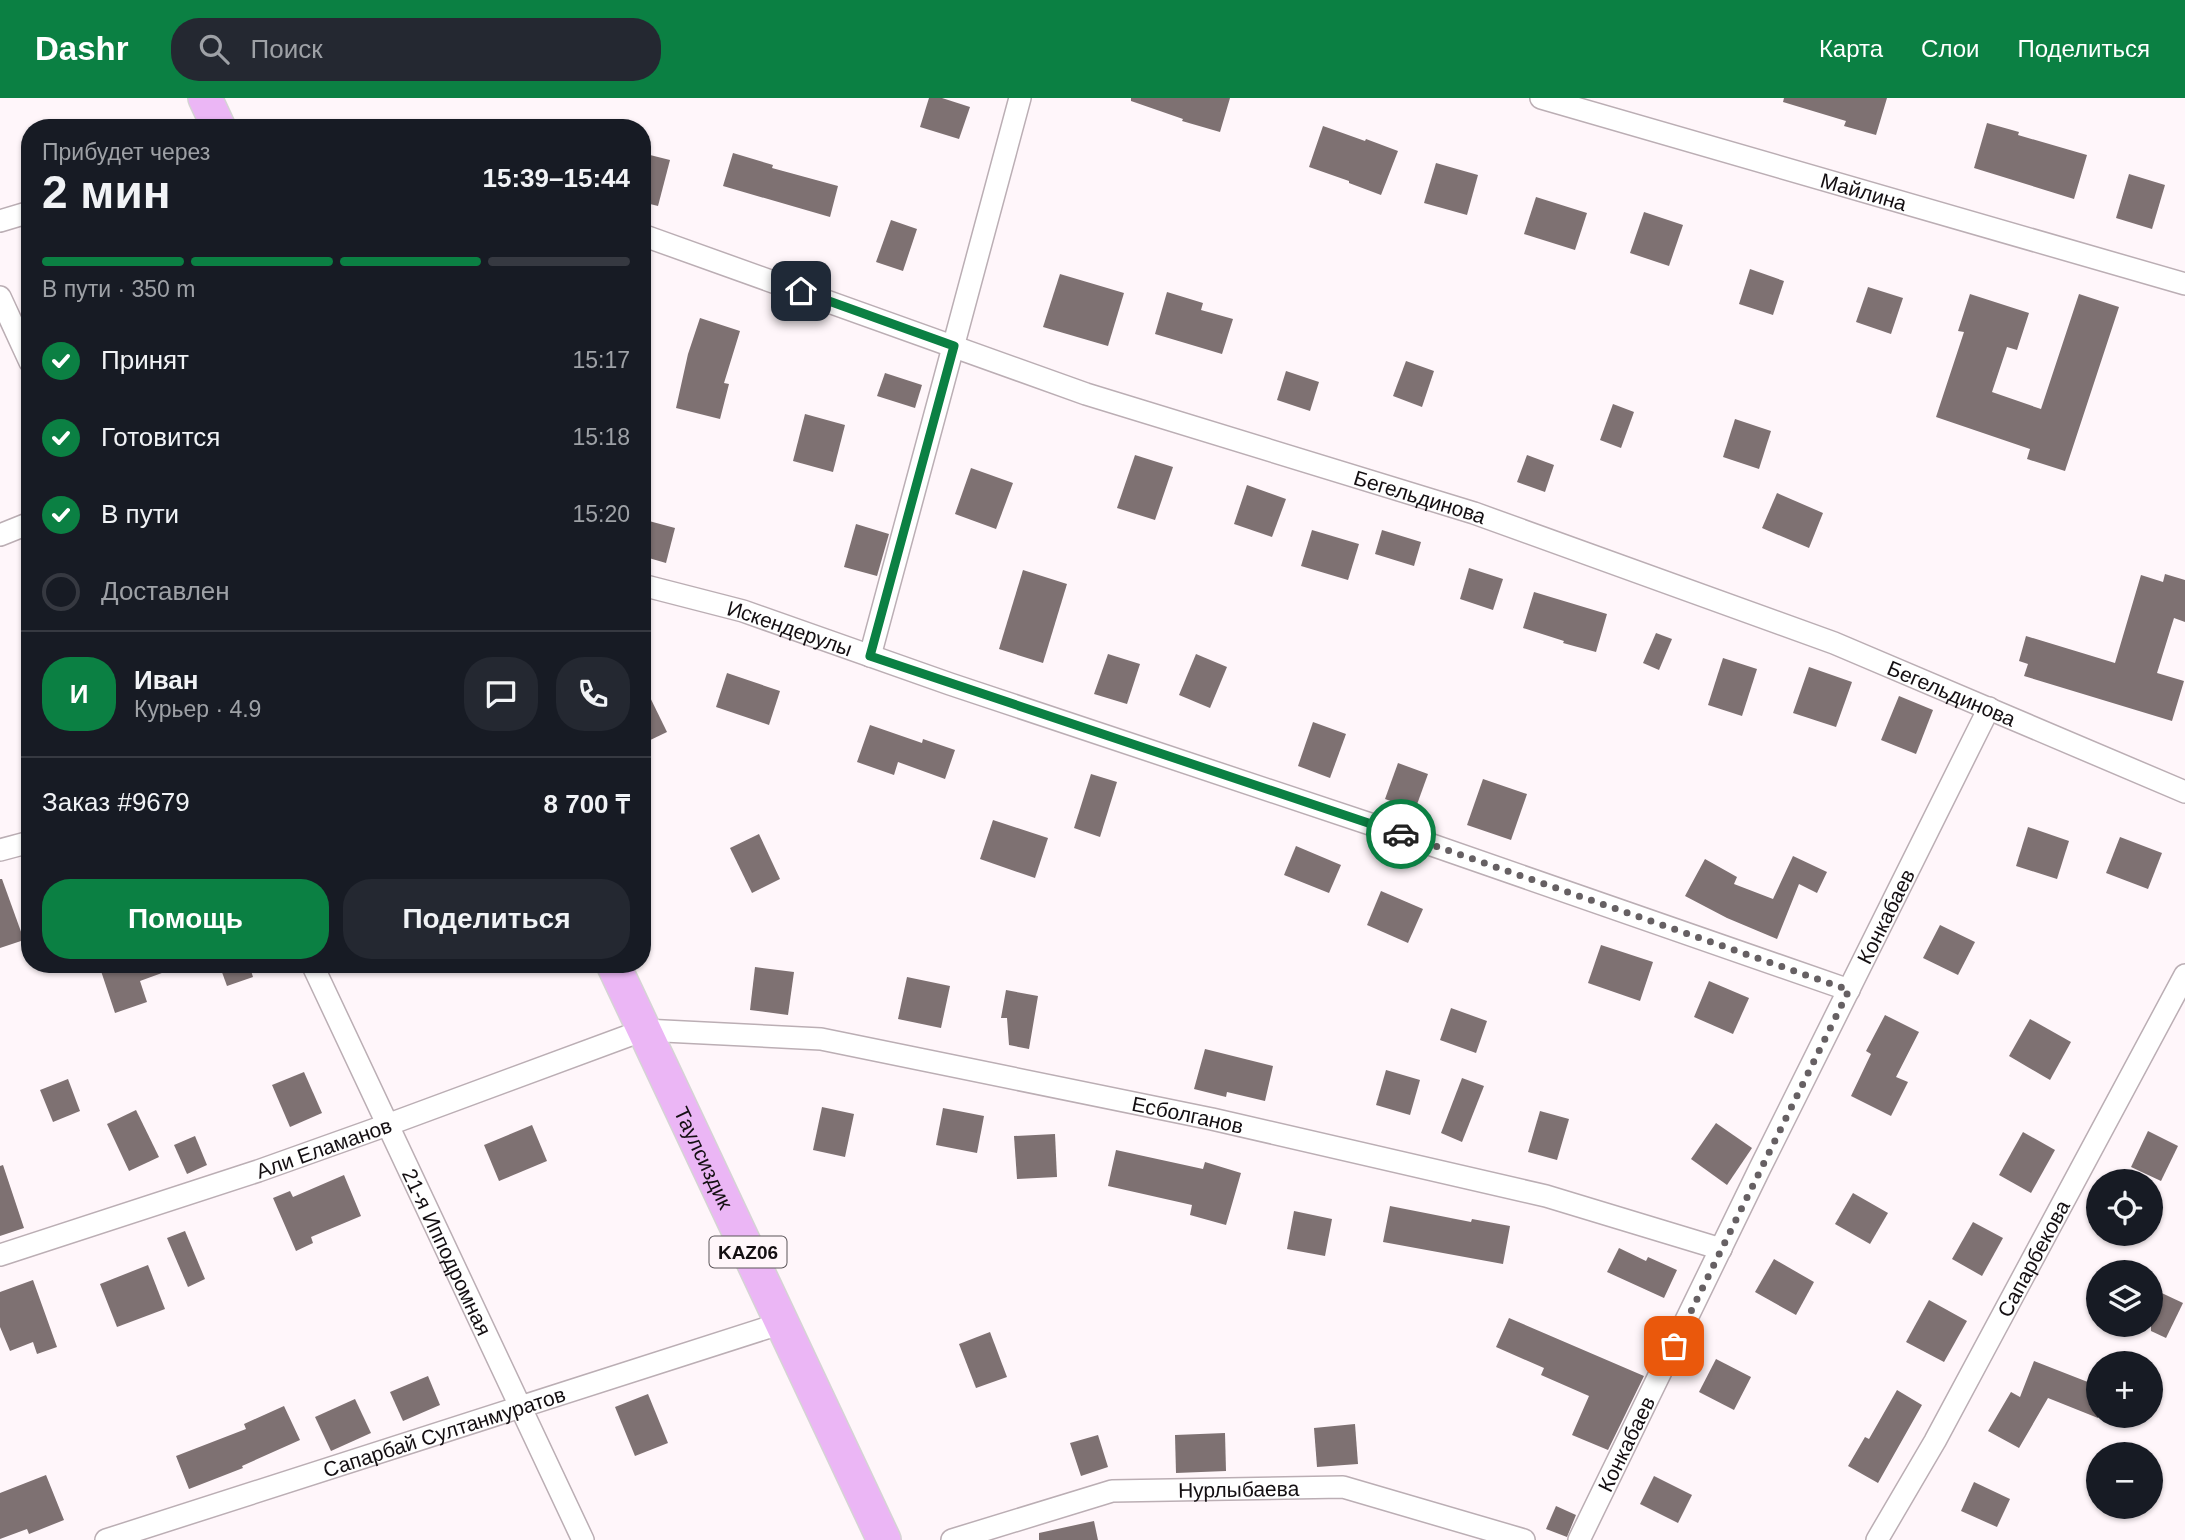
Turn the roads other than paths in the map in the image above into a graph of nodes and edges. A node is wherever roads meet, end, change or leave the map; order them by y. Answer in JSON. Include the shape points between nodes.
{"nodes":[{"id":1,"x":205,"y":98,"type":"edge"},
{"id":2,"x":1020,"y":98,"type":"edge"},
{"id":3,"x":1541,"y":98,"type":"edge"},
{"id":4,"x":215,"y":119,"type":"edge"},
{"id":5,"x":21,"y":215,"type":"edge"},
{"id":6,"x":0,"y":221,"type":"edge"},
{"id":7,"x":651,"y":238,"type":"edge"},
{"id":8,"x":2185,"y":284,"type":"edge"},
{"id":9,"x":0,"y":297,"type":"edge"},
{"id":10,"x":21,"y":342,"type":"edge"},
{"id":11,"x":954,"y":346,"type":"junction"},
{"id":12,"x":21,"y":527,"type":"edge"},
{"id":13,"x":0,"y":535,"type":"edge"},
{"id":14,"x":651,"y":586,"type":"edge"},
{"id":15,"x":870,"y":656,"type":"junction"},
{"id":16,"x":1989,"y":708,"type":"junction"},
{"id":17,"x":2185,"y":792,"type":"edge"},
{"id":18,"x":21,"y":844,"type":"edge"},
{"id":19,"x":0,"y":850,"type":"edge"},
{"id":20,"x":316,"y":973,"type":"edge"},
{"id":21,"x":617,"y":973,"type":"edge"},
{"id":22,"x":2185,"y":975,"type":"edge"},
{"id":23,"x":1849,"y":990,"type":"junction"},
{"id":24,"x":643,"y":1030,"type":"junction"},
{"id":25,"x":387,"y":1125,"type":"junction"},
{"id":26,"x":1721,"y":1249,"type":"junction"},
{"id":27,"x":0,"y":1255,"type":"edge"},
{"id":28,"x":782,"y":1323,"type":"junction"},
{"id":29,"x":520,"y":1407,"type":"junction"},
{"id":30,"x":106,"y":1540,"type":"edge"},
{"id":31,"x":583,"y":1540,"type":"edge"},
{"id":32,"x":884,"y":1540,"type":"edge"},
{"id":33,"x":952,"y":1540,"type":"edge"},
{"id":34,"x":1524,"y":1540,"type":"edge"},
{"id":35,"x":1579,"y":1540,"type":"edge"},
{"id":36,"x":1877,"y":1540,"type":"edge"}],
"edges":[{"from":1,"to":4,"type":"main road"},
{"from":2,"to":11,"type":"street"},
{"from":3,"to":8,"type":"street","name":"Майлина"},
{"from":5,"to":6,"type":"street"},
{"from":7,"to":11,"type":"street","name":"Бегельдинова"},
{"from":9,"to":10,"type":"street"},
{"from":11,"to":15,"type":"street"},
{"from":11,"to":16,"type":"street","name":"Бегельдинова","via":[[1086,394],[1475,513],[1834,643]]},
{"from":12,"to":13,"type":"street"},
{"from":14,"to":15,"type":"street","name":"Искендерулы","via":[[743,611]]},
{"from":15,"to":23,"type":"street","name":"Искендерулы"},
{"from":16,"to":17,"type":"street","name":"Бегельдинова"},
{"from":16,"to":23,"type":"street","name":"Конкабаев"},
{"from":18,"to":19,"type":"street"},
{"from":20,"to":25,"type":"street","name":"21-я Ипподромная"},
{"from":21,"to":24,"type":"main road","name":"Таулсиздик","number":"KAZ06"},
{"from":22,"to":36,"type":"street","name":"Сапарбекова","via":[[1935,1441]]},
{"from":23,"to":26,"type":"street","name":"Конкабаев"},
{"from":24,"to":25,"type":"street","name":"Али Еламанов"},
{"from":24,"to":26,"type":"street","name":"Есболганов","via":[[821,1038],[1212,1119],[1533,1193]]},
{"from":24,"to":28,"type":"main road","name":"Таулсиздик","number":"KAZ06"},
{"from":25,"to":27,"type":"street","name":"Али Еламанов"},
{"from":25,"to":29,"type":"street","name":"21-я Ипподромная"},
{"from":26,"to":35,"type":"street","name":"Конкабаев"},
{"from":28,"to":29,"type":"street","name":"Сапарбай Султанмуратов"},
{"from":28,"to":32,"type":"main road","name":"Таулсиздик","number":"KAZ06"},
{"from":29,"to":30,"type":"street","name":"Сапарбай Султанмуратов"},
{"from":29,"to":31,"type":"street","name":"21-я Ипподромная"},
{"from":33,"to":34,"type":"street","name":"Нурлыбаева","via":[[1112,1491],[1343,1487]]}]}
